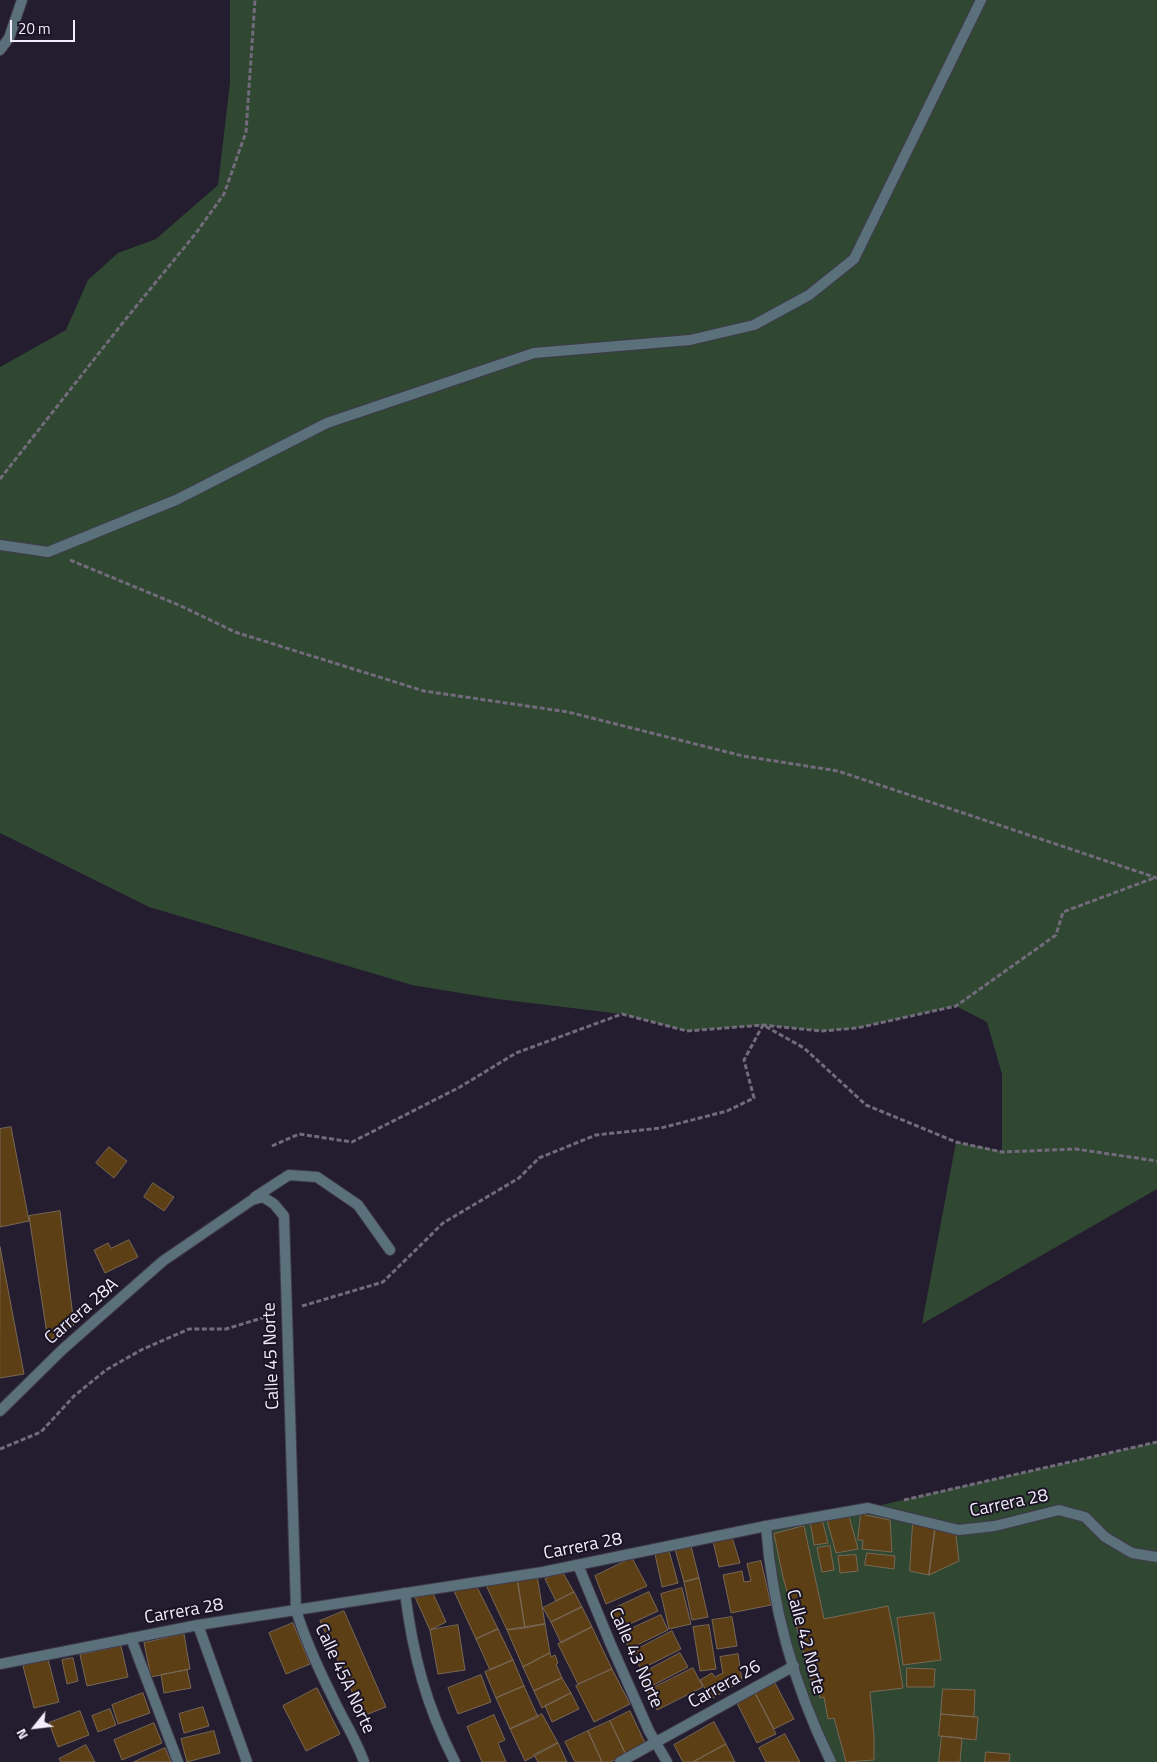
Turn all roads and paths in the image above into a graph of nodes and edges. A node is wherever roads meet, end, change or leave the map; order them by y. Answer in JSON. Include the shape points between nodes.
{"nodes":[{"id":1,"x":22,"y":0,"type":"edge"},
{"id":2,"x":256,"y":0,"type":"edge"},
{"id":3,"x":981,"y":0,"type":"edge"},
{"id":4,"x":0,"y":50,"type":"edge"},
{"id":5,"x":0,"y":479,"type":"edge"},
{"id":6,"x":0,"y":545,"type":"edge"},
{"id":7,"x":48,"y":552,"type":"junction"},
{"id":8,"x":1157,"y":877,"type":"edge"},
{"id":9,"x":763,"y":1025,"type":"junction"},
{"id":10,"x":272,"y":1146,"type":"dead end"},
{"id":11,"x":1157,"y":1162,"type":"edge"},
{"id":12,"x":252,"y":1200,"type":"junction"},
{"id":13,"x":390,"y":1250,"type":"dead end"},
{"id":14,"x":0,"y":1410,"type":"edge"},
{"id":15,"x":1157,"y":1442,"type":"edge"},
{"id":16,"x":897,"y":1502,"type":"dead end"},
{"id":17,"x":766,"y":1526,"type":"junction"},
{"id":18,"x":1157,"y":1557,"type":"edge"},
{"id":19,"x":578,"y":1565,"type":"junction"},
{"id":20,"x":405,"y":1593,"type":"junction"},
{"id":21,"x":296,"y":1610,"type":"junction"},
{"id":22,"x":198,"y":1625,"type":"junction"},
{"id":23,"x":131,"y":1638,"type":"junction"},
{"id":24,"x":0,"y":1664,"type":"edge"},
{"id":25,"x":794,"y":1666,"type":"junction"},
{"id":26,"x":656,"y":1742,"type":"junction"},
{"id":27,"x":178,"y":1762,"type":"edge"},
{"id":28,"x":247,"y":1762,"type":"edge"},
{"id":29,"x":364,"y":1762,"type":"edge"},
{"id":30,"x":454,"y":1762,"type":"edge"},
{"id":31,"x":620,"y":1762,"type":"edge"},
{"id":32,"x":667,"y":1762,"type":"edge"},
{"id":33,"x":831,"y":1762,"type":"edge"}],
"edges":[{"from":1,"to":4,"type":"street","via":[[9,38]]},
{"from":2,"to":5,"type":"path","via":[[246,132],[224,194]]},
{"from":3,"to":7,"type":"street","via":[[854,259],[809,295],[754,325],[690,340],[524,356],[327,423],[176,500]]},
{"from":6,"to":7,"type":"street"},
{"from":7,"to":8,"type":"path","via":[[181,606],[235,632],[424,691],[568,712],[743,756],[838,771]]},
{"from":8,"to":9,"type":"path","via":[[1063,912],[1056,936],[956,1006],[858,1028],[822,1031]]},
{"from":9,"to":10,"type":"path","via":[[687,1031],[622,1014],[516,1053],[460,1087],[352,1142],[299,1134]]},
{"from":9,"to":11,"type":"path","via":[[804,1048],[866,1105],[956,1142],[1002,1152],[1076,1149]]},
{"from":12,"to":13,"type":"street","via":[[289,1175],[317,1177],[358,1205]]},
{"from":12,"to":14,"type":"street","name":"Carrera 28A","via":[[163,1261],[63,1349]]},
{"from":12,"to":21,"type":"street","name":"Calle 45 Norte","via":[[264,1197],[284,1216]]},
{"from":15,"to":16,"type":"path"},
{"from":17,"to":18,"type":"street","name":"Carrera 28","via":[[868,1508],[959,1530],[995,1526],[1059,1510],[1085,1517],[1105,1537],[1132,1553]]},
{"from":17,"to":19,"type":"street","name":"Carrera 28"},
{"from":17,"to":25,"type":"street","name":"Calle 42 Norte","via":[[776,1603]]},
{"from":19,"to":20,"type":"street","name":"Carrera 28"},
{"from":19,"to":26,"type":"street","name":"Calle 43 Norte","via":[[614,1654]]},
{"from":20,"to":21,"type":"street","name":"Carrera 28"},
{"from":20,"to":30,"type":"street","via":[[417,1667],[428,1704]]},
{"from":21,"to":22,"type":"street","name":"Carrera 28"},
{"from":21,"to":29,"type":"street","name":"Calle 45A Norte","via":[[303,1633]]},
{"from":22,"to":23,"type":"street","name":"Carrera 28"},
{"from":22,"to":28,"type":"street"},
{"from":23,"to":24,"type":"street","name":"Carrera 28"},
{"from":23,"to":27,"type":"street"},
{"from":25,"to":26,"type":"street","name":"Carrera 26"},
{"from":25,"to":33,"type":"street","name":"Calle 42 Norte","via":[[803,1697]]},
{"from":26,"to":31,"type":"street","name":"Carrera 26"},
{"from":26,"to":32,"type":"street","name":"Calle 43 Norte"}]}
